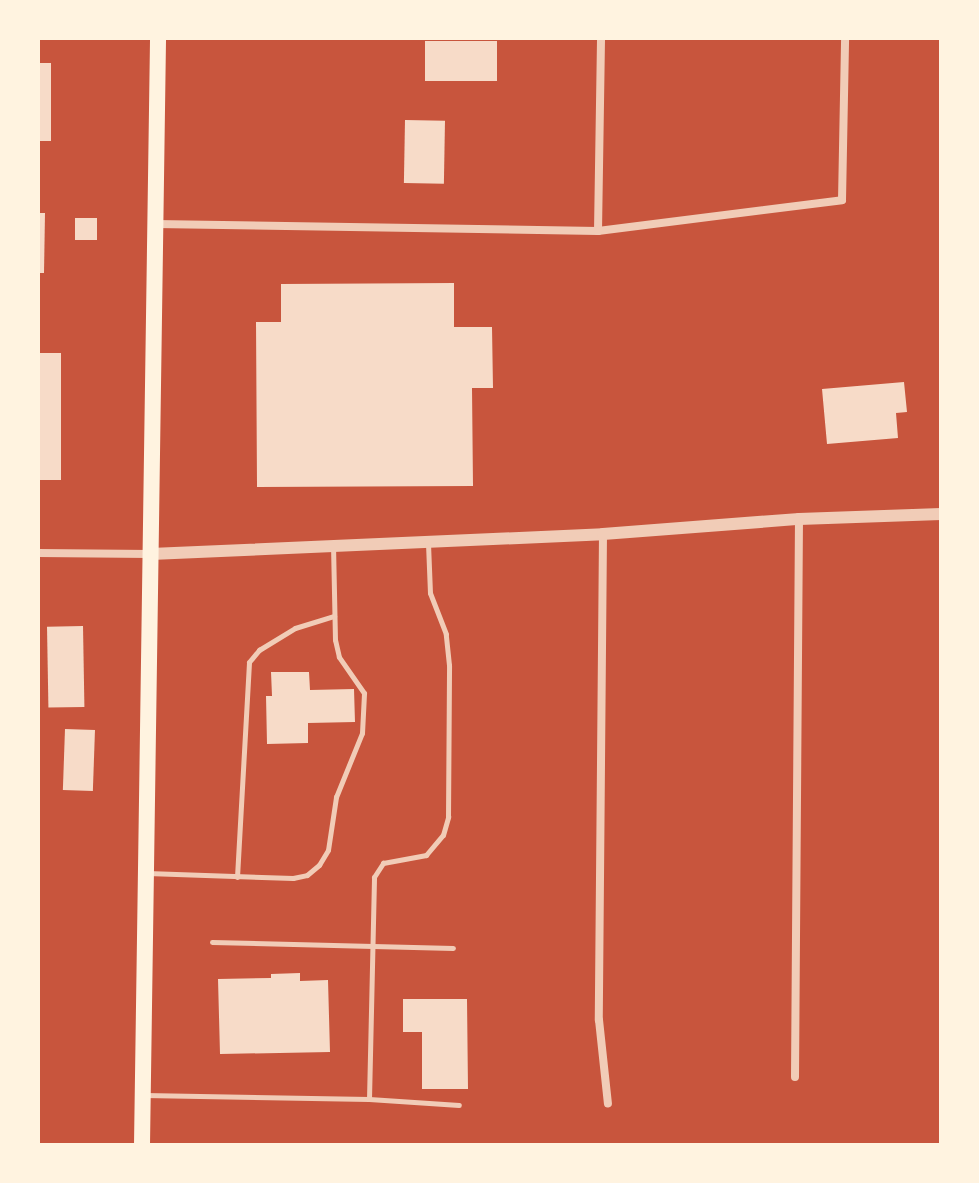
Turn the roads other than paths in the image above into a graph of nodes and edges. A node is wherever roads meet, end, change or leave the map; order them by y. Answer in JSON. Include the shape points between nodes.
{"nodes":[{"id":1,"x":158,"y":38,"type":"edge"},
{"id":2,"x":601,"y":38,"type":"edge"},
{"id":3,"x":845,"y":38,"type":"edge"},
{"id":4,"x":155,"y":224,"type":"junction"},
{"id":5,"x":598,"y":231,"type":"junction"},
{"id":6,"x":941,"y":514,"type":"edge"},
{"id":7,"x":799,"y":519,"type":"junction"},
{"id":8,"x":603,"y":534,"type":"junction"},
{"id":9,"x":428,"y":542,"type":"junction"},
{"id":10,"x":333,"y":547,"type":"junction"},
{"id":11,"x":38,"y":553,"type":"edge"},
{"id":12,"x":151,"y":554,"type":"junction"},
{"id":13,"x":334,"y":616,"type":"junction"},
{"id":14,"x":146,"y":873,"type":"junction"},
{"id":15,"x":237,"y":877,"type":"junction"},
{"id":16,"x":212,"y":942,"type":"dead end"},
{"id":17,"x":371,"y":946,"type":"junction"},
{"id":18,"x":453,"y":948,"type":"dead end"},
{"id":19,"x":795,"y":1077,"type":"dead end"},
{"id":20,"x":143,"y":1095,"type":"junction"},
{"id":21,"x":369,"y":1099,"type":"junction"},
{"id":22,"x":608,"y":1104,"type":"dead end"},
{"id":23,"x":459,"y":1105,"type":"dead end"},
{"id":24,"x":142,"y":1145,"type":"edge"}],
"edges":[{"from":1,"to":4,"type":"main road"},
{"from":2,"to":5,"type":"street"},
{"from":3,"to":5,"type":"street","via":[[842,200]]},
{"from":4,"to":5,"type":"street"},
{"from":4,"to":12,"type":"main road"},
{"from":6,"to":7,"type":"street"},
{"from":7,"to":8,"type":"street"},
{"from":7,"to":19,"type":"street"},
{"from":8,"to":9,"type":"street"},
{"from":8,"to":22,"type":"street","via":[[599,1020]]},
{"from":9,"to":10,"type":"street"},
{"from":9,"to":17,"type":"lane","via":[[430,593],[446,634],[449,665],[448,817],[443,835],[426,855],[383,863],[374,877]]},
{"from":10,"to":12,"type":"street"},
{"from":10,"to":13,"type":"lane"},
{"from":11,"to":12,"type":"street"},
{"from":12,"to":14,"type":"main road"},
{"from":13,"to":15,"type":"lane","via":[[295,628],[249,662]]},
{"from":13,"to":15,"type":"lane","via":[[339,657],[364,693],[362,733],[336,797],[328,850],[307,875]]},
{"from":14,"to":15,"type":"lane"},
{"from":14,"to":20,"type":"main road"},
{"from":16,"to":17,"type":"lane"},
{"from":17,"to":18,"type":"lane"},
{"from":17,"to":21,"type":"lane"},
{"from":20,"to":21,"type":"lane"},
{"from":20,"to":24,"type":"main road"},
{"from":21,"to":23,"type":"lane"}]}
